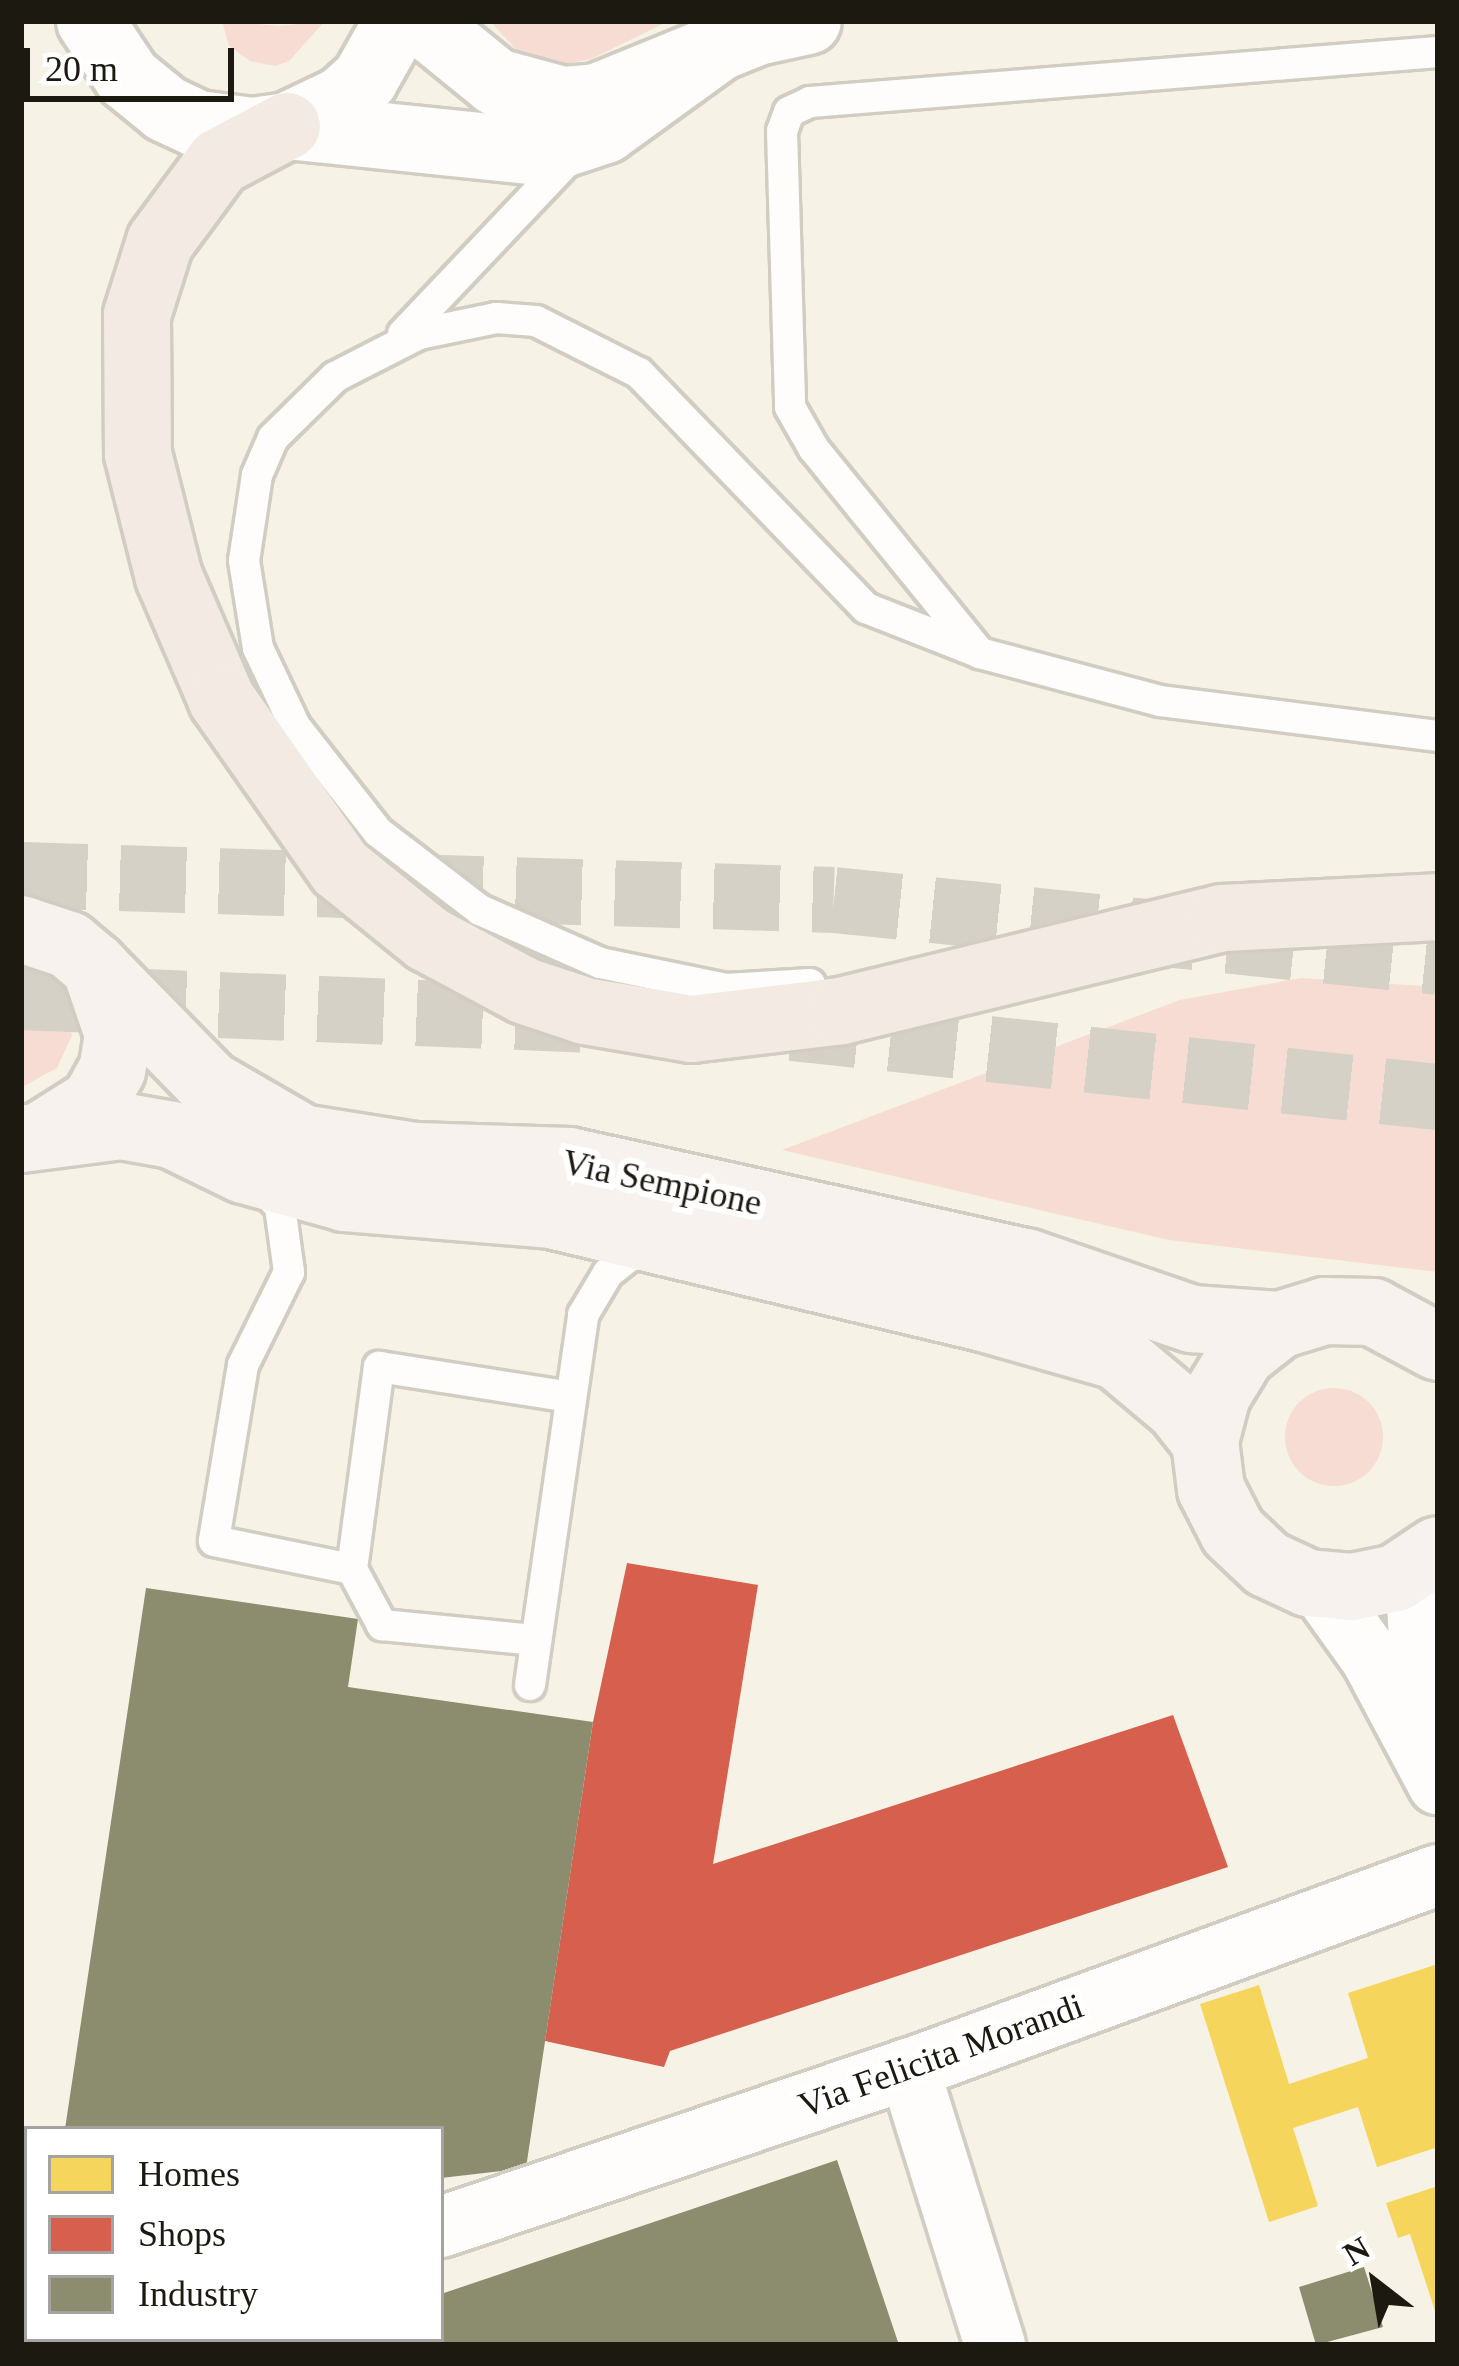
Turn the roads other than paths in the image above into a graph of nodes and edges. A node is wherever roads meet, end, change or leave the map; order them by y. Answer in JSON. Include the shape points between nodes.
{"nodes":[{"id":1,"x":90,"y":21,"type":"edge"},
{"id":2,"x":398,"y":21,"type":"edge"},
{"id":3,"x":421,"y":21,"type":"edge"},
{"id":4,"x":808,"y":21,"type":"edge"},
{"id":5,"x":717,"y":50,"type":"junction"},
{"id":6,"x":1438,"y":52,"type":"edge"},
{"id":7,"x":287,"y":126,"type":"junction"},
{"id":8,"x":605,"y":130,"type":"junction"},
{"id":9,"x":374,"y":355,"type":"junction"},
{"id":10,"x":980,"y":653,"type":"junction"},
{"id":11,"x":1438,"y":736,"type":"edge"},
{"id":12,"x":21,"y":881,"type":"edge"},
{"id":13,"x":1438,"y":907,"type":"edge"},
{"id":14,"x":62,"y":947,"type":"edge"},
{"id":15,"x":1001,"y":974,"type":"junction"},
{"id":16,"x":27,"y":1139,"type":"edge"},
{"id":17,"x":244,"y":1170,"type":"junction"},
{"id":18,"x":651,"y":1239,"type":"junction"},
{"id":19,"x":1279,"y":1325,"type":"junction"},
{"id":20,"x":1438,"y":1348,"type":"edge"},
{"id":21,"x":571,"y":1396,"type":"junction"},
{"id":22,"x":1205,"y":1441,"type":"junction"},
{"id":23,"x":1426,"y":1558,"type":"edge"},
{"id":24,"x":352,"y":1569,"type":"junction"},
{"id":25,"x":1318,"y":1584,"type":"junction"},
{"id":26,"x":536,"y":1640,"type":"junction"},
{"id":27,"x":530,"y":1685,"type":"dead end"},
{"id":28,"x":1432,"y":1767,"type":"edge"},
{"id":29,"x":1438,"y":1875,"type":"edge"},
{"id":30,"x":910,"y":2069,"type":"junction"},
{"id":31,"x":444,"y":2226,"type":"edge"},
{"id":32,"x":995,"y":2345,"type":"edge"}],
"edges":[{"from":1,"to":7,"type":"street","via":[[128,78],[166,109],[226,130]]},
{"from":2,"to":7,"type":"street","via":[[365,79]]},
{"from":3,"to":5,"type":"street","via":[[496,82],[563,100],[597,97]]},
{"from":4,"to":5,"type":"street"},
{"from":5,"to":8,"type":"street"},
{"from":6,"to":10,"type":"lane","via":[[810,102],[789,112],[782,131],[790,407],[814,449]]},
{"from":7,"to":8,"type":"street","via":[[539,152]]},
{"from":7,"to":15,"type":"highway","via":[[242,144],[177,208],[137,315],[132,401],[146,501],[189,632],[260,763],[340,868],[378,904],[473,967],[585,1011],[656,1026],[779,1022]]},
{"from":8,"to":9,"type":"lane","via":[[536,188],[449,293]]},
{"from":9,"to":10,"type":"lane","via":[[419,334],[496,318],[536,320],[608,351],[721,450],[866,608]]},
{"from":9,"to":15,"type":"lane","via":[[335,376],[273,438],[257,475],[244,561],[247,605],[270,676],[331,781],[379,832],[419,869],[533,940],[658,981],[726,989]]},
{"from":10,"to":11,"type":"lane","via":[[1160,701]]},
{"from":12,"to":14,"type":"main road","name":"Via Sempione"},
{"from":13,"to":15,"type":"highway","via":[[1222,918]]},
{"from":14,"to":16,"type":"main road","via":[[115,1016],[112,1070],[67,1126]]},
{"from":14,"to":19,"type":"main road","name":"Via Sempione","via":[[209,1084],[302,1138],[416,1156],[568,1161],[1026,1262],[1192,1319]]},
{"from":16,"to":17,"type":"main road","name":"Via Sempione","via":[[122,1126],[172,1135]]},
{"from":17,"to":18,"type":"main road","name":"Via Sempione","via":[[345,1198],[493,1206]]},
{"from":17,"to":24,"type":"lane","via":[[280,1207],[289,1272],[243,1364],[214,1541]]},
{"from":18,"to":21,"type":"lane","via":[[608,1273],[583,1315]]},
{"from":18,"to":22,"type":"main road","name":"Via Sempione","via":[[1117,1356],[1168,1396]]},
{"from":19,"to":20,"type":"main road","via":[[1325,1311],[1373,1312]]},
{"from":19,"to":22,"type":"main road","via":[[1241,1354],[1216,1395]]},
{"from":21,"to":24,"type":"lane","via":[[379,1367]]},
{"from":21,"to":26,"type":"lane"},
{"from":22,"to":25,"type":"main road","via":[[1211,1489],[1233,1532],[1268,1564]]},
{"from":23,"to":25,"type":"main road","via":[[1370,1583]]},
{"from":23,"to":28,"type":"street"},
{"from":24,"to":26,"type":"lane","via":[[382,1625]]},
{"from":25,"to":28,"type":"street"},
{"from":26,"to":27,"type":"lane"},
{"from":29,"to":30,"type":"street","name":"Via Felicita Morandi"},
{"from":30,"to":31,"type":"street","name":"Via Felicita Morandi"},
{"from":30,"to":32,"type":"street"}]}
